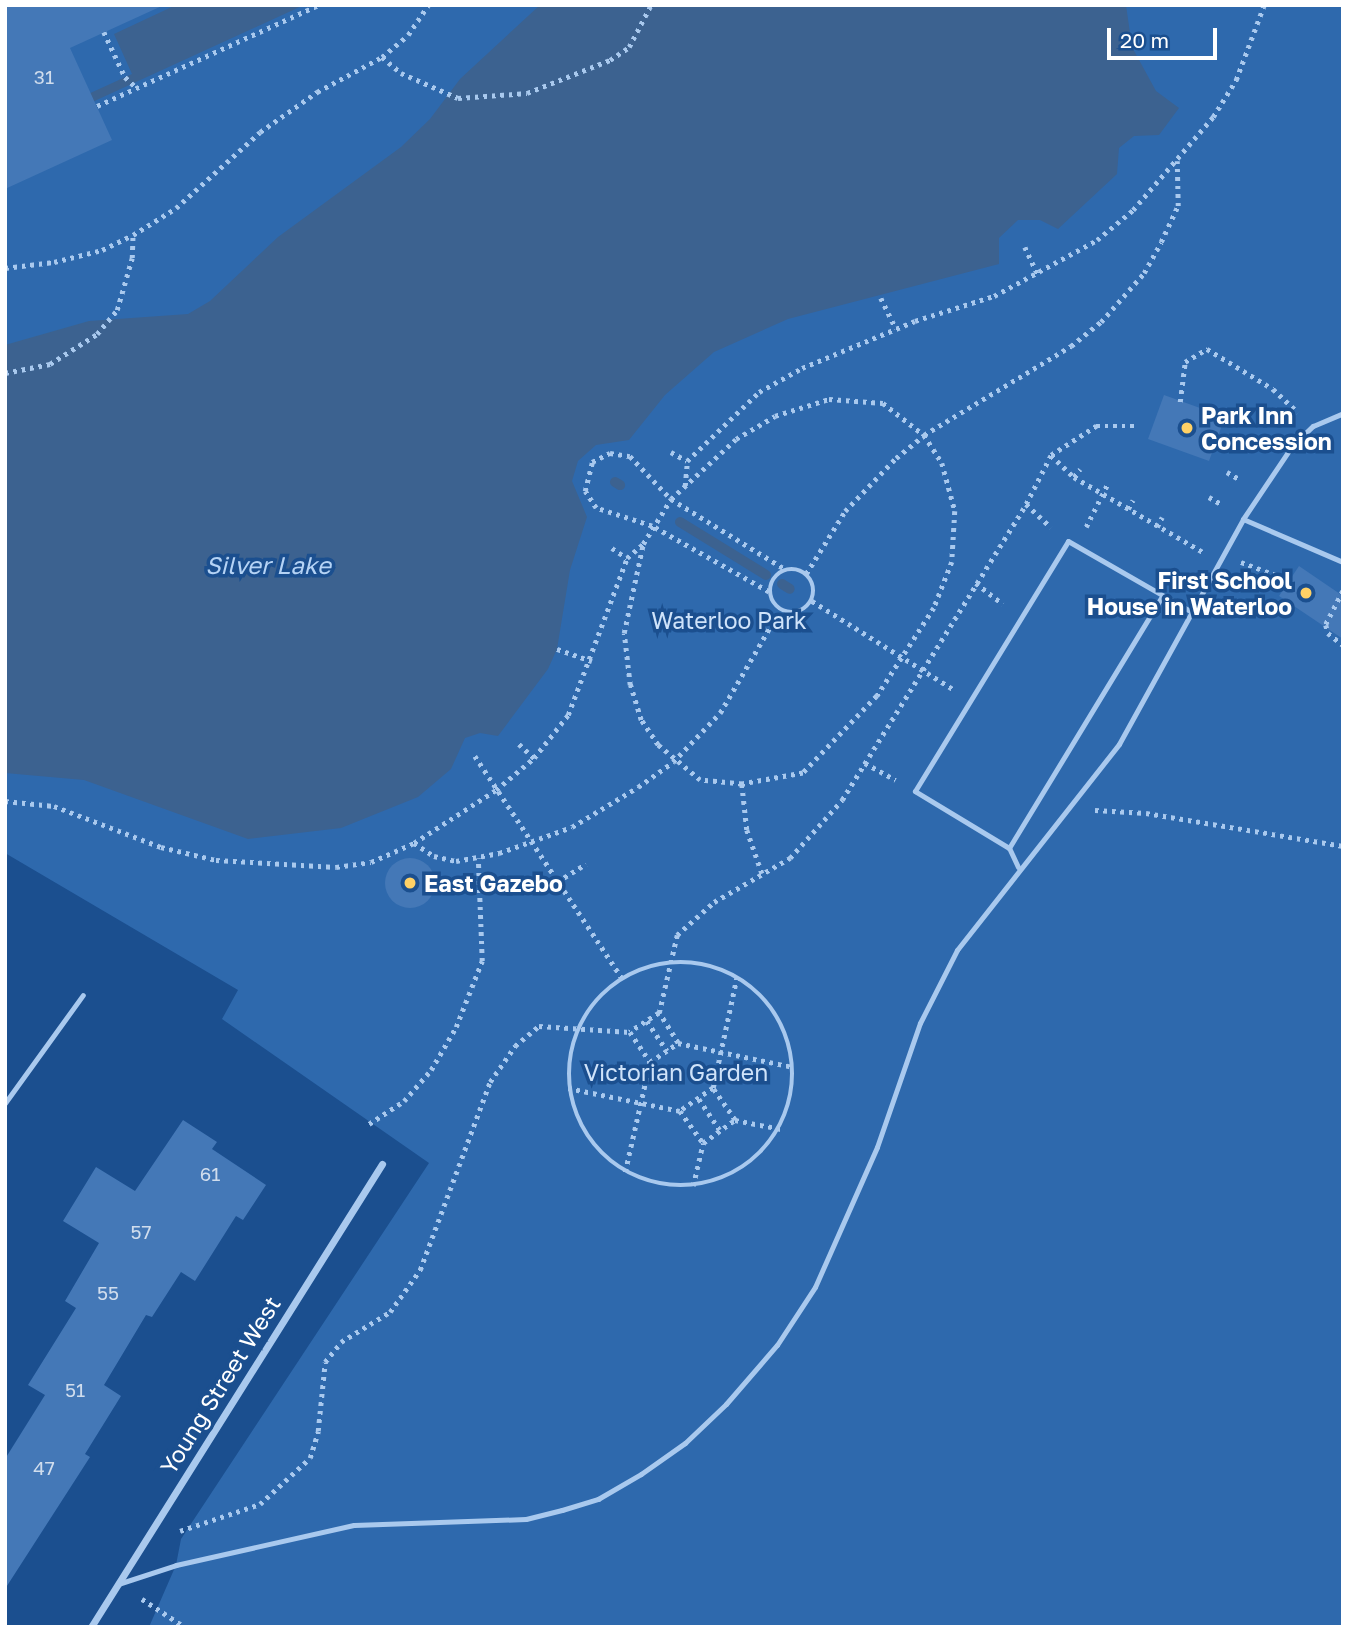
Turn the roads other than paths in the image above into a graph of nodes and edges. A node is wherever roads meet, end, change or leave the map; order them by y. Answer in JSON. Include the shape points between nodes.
{"nodes":[{"id":1,"x":1343,"y":413,"type":"edge"},
{"id":2,"x":1243,"y":519,"type":"junction"},
{"id":3,"x":1343,"y":562,"type":"edge"},
{"id":4,"x":1161,"y":598,"type":"junction"},
{"id":5,"x":1190,"y":611,"type":"junction"},
{"id":6,"x":1009,"y":848,"type":"junction"},
{"id":7,"x":1018,"y":867,"type":"junction"},
{"id":8,"x":83,"y":995,"type":"dead end"},
{"id":9,"x":5,"y":1102,"type":"edge"},
{"id":10,"x":382,"y":1164,"type":"dead end"},
{"id":11,"x":118,"y":1584,"type":"junction"},
{"id":12,"x":91,"y":1627,"type":"edge"}],
"edges":[{"from":1,"to":2,"type":"lane","via":[[1313,426],[1292,446]]},
{"from":2,"to":3,"type":"lane"},
{"from":2,"to":5,"type":"lane"},
{"from":4,"to":5,"type":"lane"},
{"from":4,"to":6,"type":"lane"},
{"from":4,"to":6,"type":"lane","via":[[1068,541],[915,791]]},
{"from":5,"to":7,"type":"lane","via":[[1159,679],[1119,744],[1072,808]]},
{"from":6,"to":7,"type":"lane"},
{"from":7,"to":11,"type":"lane","via":[[957,950],[938,985],[846,1225],[815,1287],[777,1345],[685,1443],[598,1499],[526,1519],[354,1525],[201,1559]]},
{"from":8,"to":9,"type":"lane"},
{"from":10,"to":11,"type":"street","name":"Young Street West"},
{"from":11,"to":12,"type":"street","name":"Young Street West"}]}
